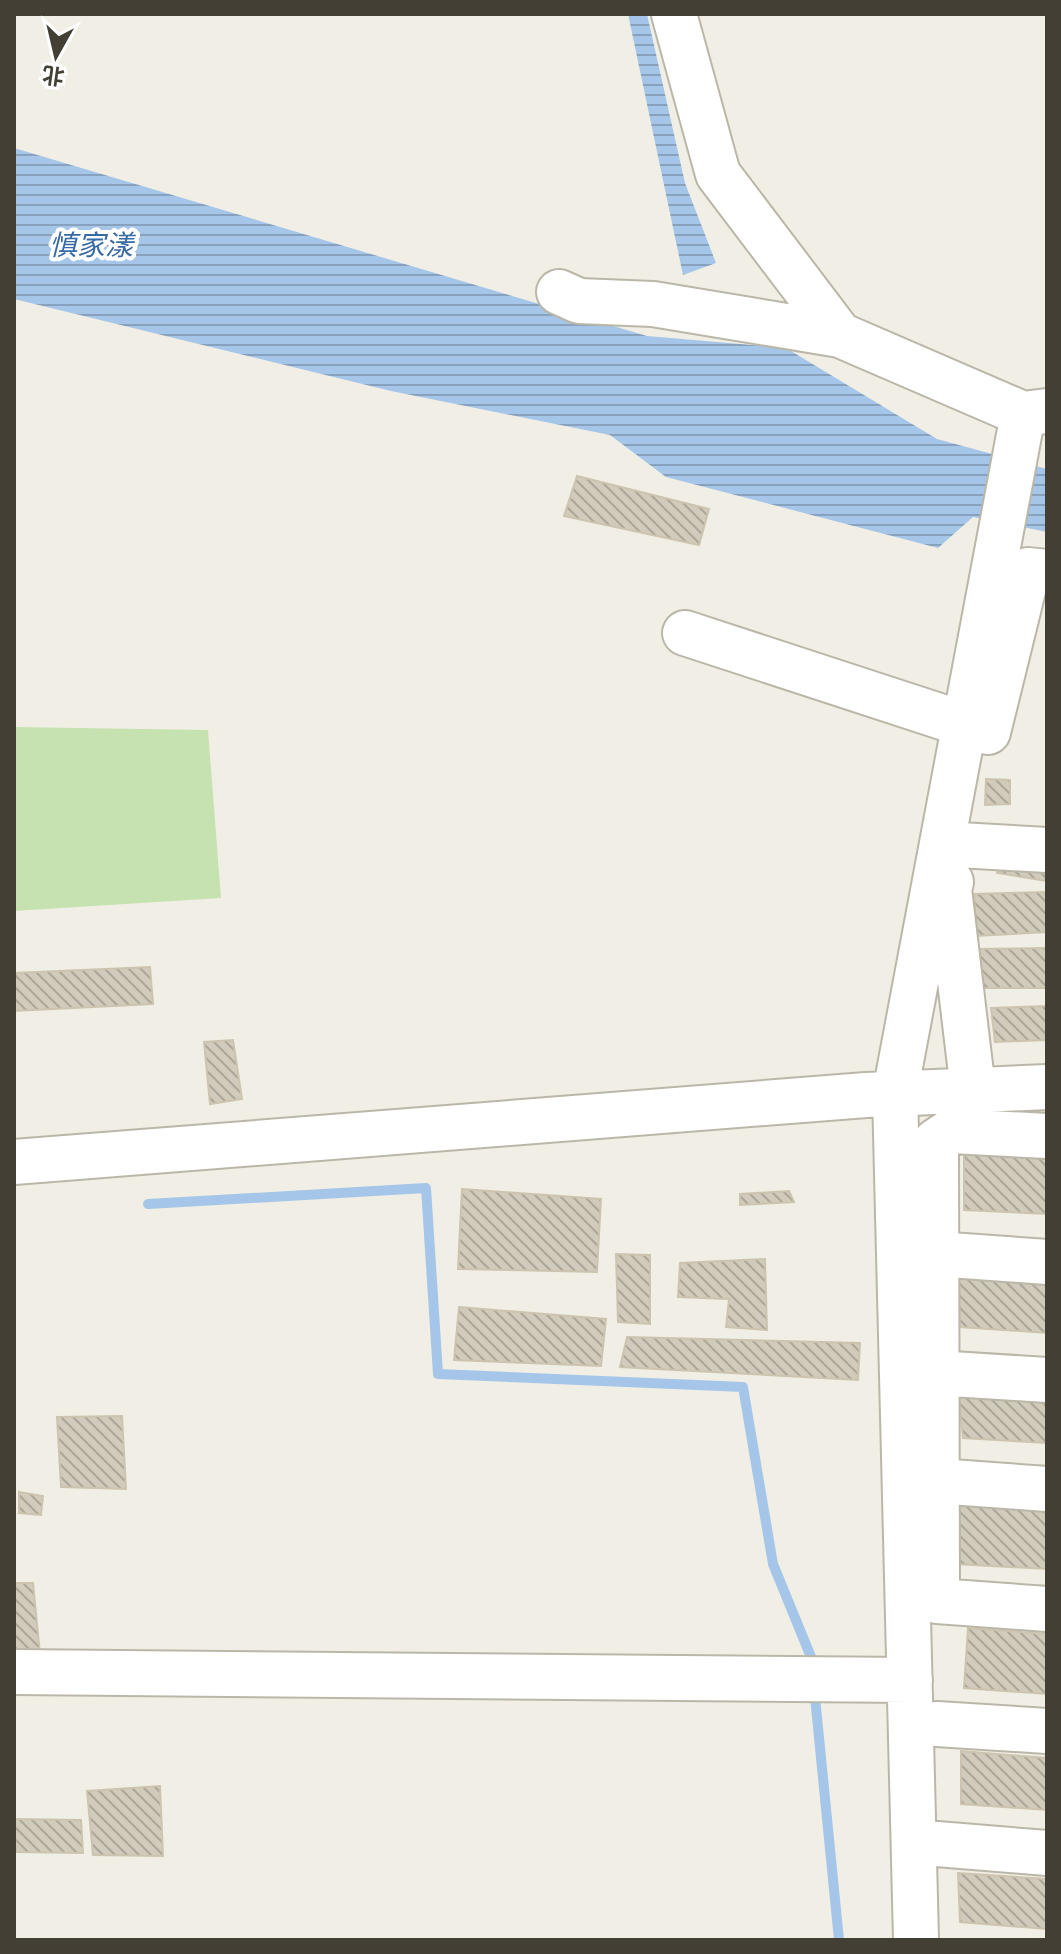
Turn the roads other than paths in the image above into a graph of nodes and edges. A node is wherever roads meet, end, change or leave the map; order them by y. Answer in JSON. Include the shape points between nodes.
{"nodes":[{"id":1,"x":674,"y":14,"type":"edge"},
{"id":2,"x":559,"y":292,"type":"dead end"},
{"id":3,"x":840,"y":335,"type":"junction"},
{"id":4,"x":1035,"y":413,"type":"edge"},
{"id":5,"x":1047,"y":572,"type":"edge"},
{"id":6,"x":685,"y":633,"type":"dead end"},
{"id":7,"x":976,"y":728,"type":"junction"},
{"id":8,"x":951,"y":844,"type":"junction"},
{"id":9,"x":1047,"y":850,"type":"edge"},
{"id":10,"x":1047,"y":1087,"type":"edge"},
{"id":11,"x":973,"y":1090,"type":"junction"},
{"id":12,"x":895,"y":1093,"type":"junction"},
{"id":13,"x":1047,"y":1136,"type":"edge"},
{"id":14,"x":14,"y":1162,"type":"edge"},
{"id":15,"x":936,"y":1254,"type":"junction"},
{"id":16,"x":1047,"y":1262,"type":"edge"},
{"id":17,"x":936,"y":1373,"type":"junction"},
{"id":18,"x":1047,"y":1380,"type":"edge"},
{"id":19,"x":937,"y":1481,"type":"junction"},
{"id":20,"x":1047,"y":1489,"type":"edge"},
{"id":21,"x":937,"y":1601,"type":"junction"},
{"id":22,"x":1047,"y":1609,"type":"edge"},
{"id":23,"x":14,"y":1672,"type":"edge"},
{"id":24,"x":910,"y":1680,"type":"junction"},
{"id":25,"x":937,"y":1724,"type":"junction"},
{"id":26,"x":1047,"y":1731,"type":"edge"},
{"id":27,"x":937,"y":1844,"type":"junction"},
{"id":28,"x":1047,"y":1853,"type":"edge"},
{"id":29,"x":916,"y":1940,"type":"edge"},
{"id":30,"x":938,"y":1940,"type":"edge"}],
"edges":[{"from":1,"to":3,"type":"street","via":[[718,174]]},
{"from":2,"to":3,"type":"street","via":[[579,301],[653,304]]},
{"from":3,"to":4,"type":"street"},
{"from":4,"to":7,"type":"street"},
{"from":5,"to":7,"type":"street","via":[[1028,570]]},
{"from":6,"to":7,"type":"street"},
{"from":7,"to":8,"type":"street"},
{"from":8,"to":9,"type":"street"},
{"from":8,"to":11,"type":"street","via":[[949,889]]},
{"from":8,"to":12,"type":"street"},
{"from":10,"to":11,"type":"street"},
{"from":11,"to":12,"type":"street"},
{"from":12,"to":14,"type":"street"},
{"from":12,"to":24,"type":"street"},
{"from":13,"to":15,"type":"street","via":[[951,1131],[936,1141]]},
{"from":15,"to":16,"type":"street"},
{"from":15,"to":17,"type":"street"},
{"from":17,"to":18,"type":"street"},
{"from":17,"to":19,"type":"street"},
{"from":19,"to":20,"type":"street"},
{"from":19,"to":21,"type":"street"},
{"from":21,"to":22,"type":"street"},
{"from":21,"to":25,"type":"street"},
{"from":23,"to":24,"type":"street"},
{"from":24,"to":29,"type":"street"},
{"from":25,"to":26,"type":"street"},
{"from":25,"to":27,"type":"street"},
{"from":27,"to":28,"type":"street"},
{"from":27,"to":30,"type":"street"}]}
